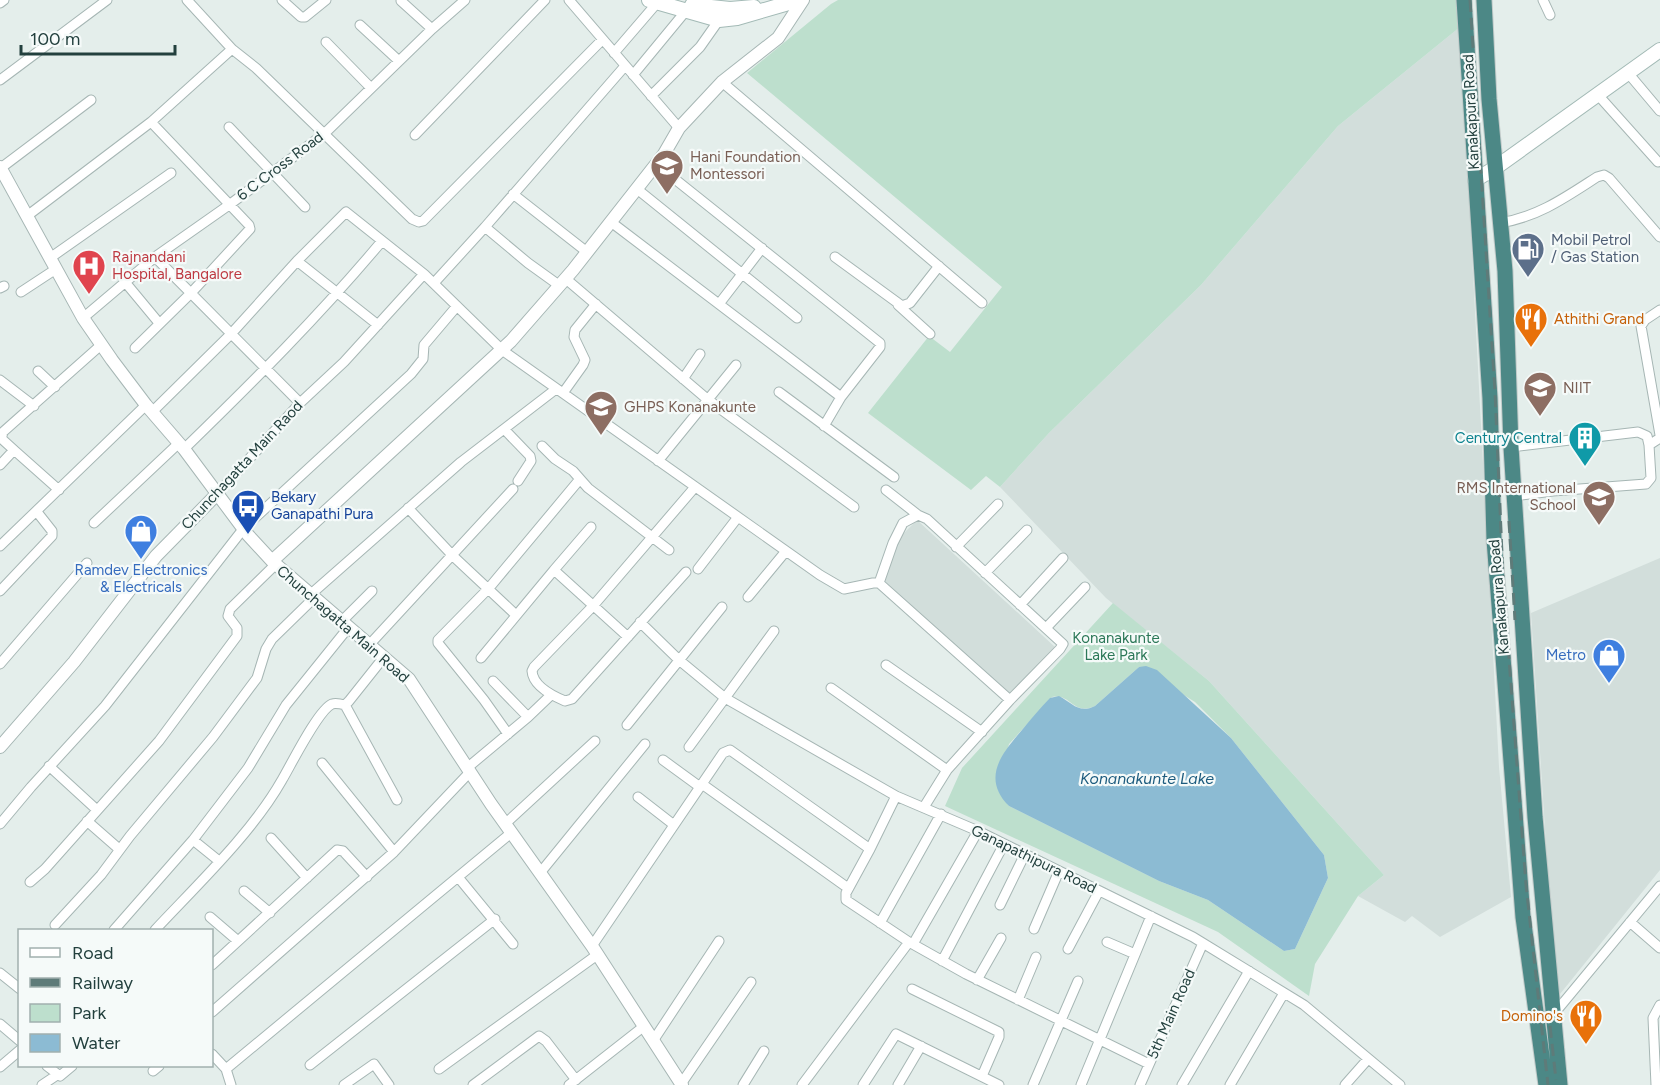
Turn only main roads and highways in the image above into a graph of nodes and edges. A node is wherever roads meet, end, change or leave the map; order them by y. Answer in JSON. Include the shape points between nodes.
{"nodes":[{"id":1,"x":673,"y":0,"type":"edge"},
{"id":2,"x":780,"y":0,"type":"edge"},
{"id":3,"x":801,"y":0,"type":"edge"},
{"id":4,"x":1464,"y":0,"type":"edge"},
{"id":5,"x":1484,"y":0,"type":"edge"},
{"id":6,"x":653,"y":1,"type":"edge"},
{"id":7,"x":1660,"y":50,"type":"edge"},
{"id":8,"x":1495,"y":168,"type":"junction"},
{"id":9,"x":1475,"y":180,"type":"junction"},
{"id":10,"x":1546,"y":1085,"type":"edge"},
{"id":11,"x":1560,"y":1085,"type":"edge"}],
"edges":[{"from":1,"to":2,"type":"main road","via":[[730,9]]},
{"from":3,"to":6,"type":"main road","via":[[719,20]]},
{"from":4,"to":9,"type":"highway","name":"Kanakapura Road"},
{"from":5,"to":8,"type":"highway","name":"Kanakapura Road"},
{"from":7,"to":8,"type":"main road"},
{"from":8,"to":9,"type":"main road"},
{"from":8,"to":11,"type":"highway","name":"Kanakapura Road","via":[[1505,271],[1510,447],[1534,817]]},
{"from":9,"to":10,"type":"highway","name":"Kanakapura Road","via":[[1490,398],[1494,540],[1523,917]]}]}
